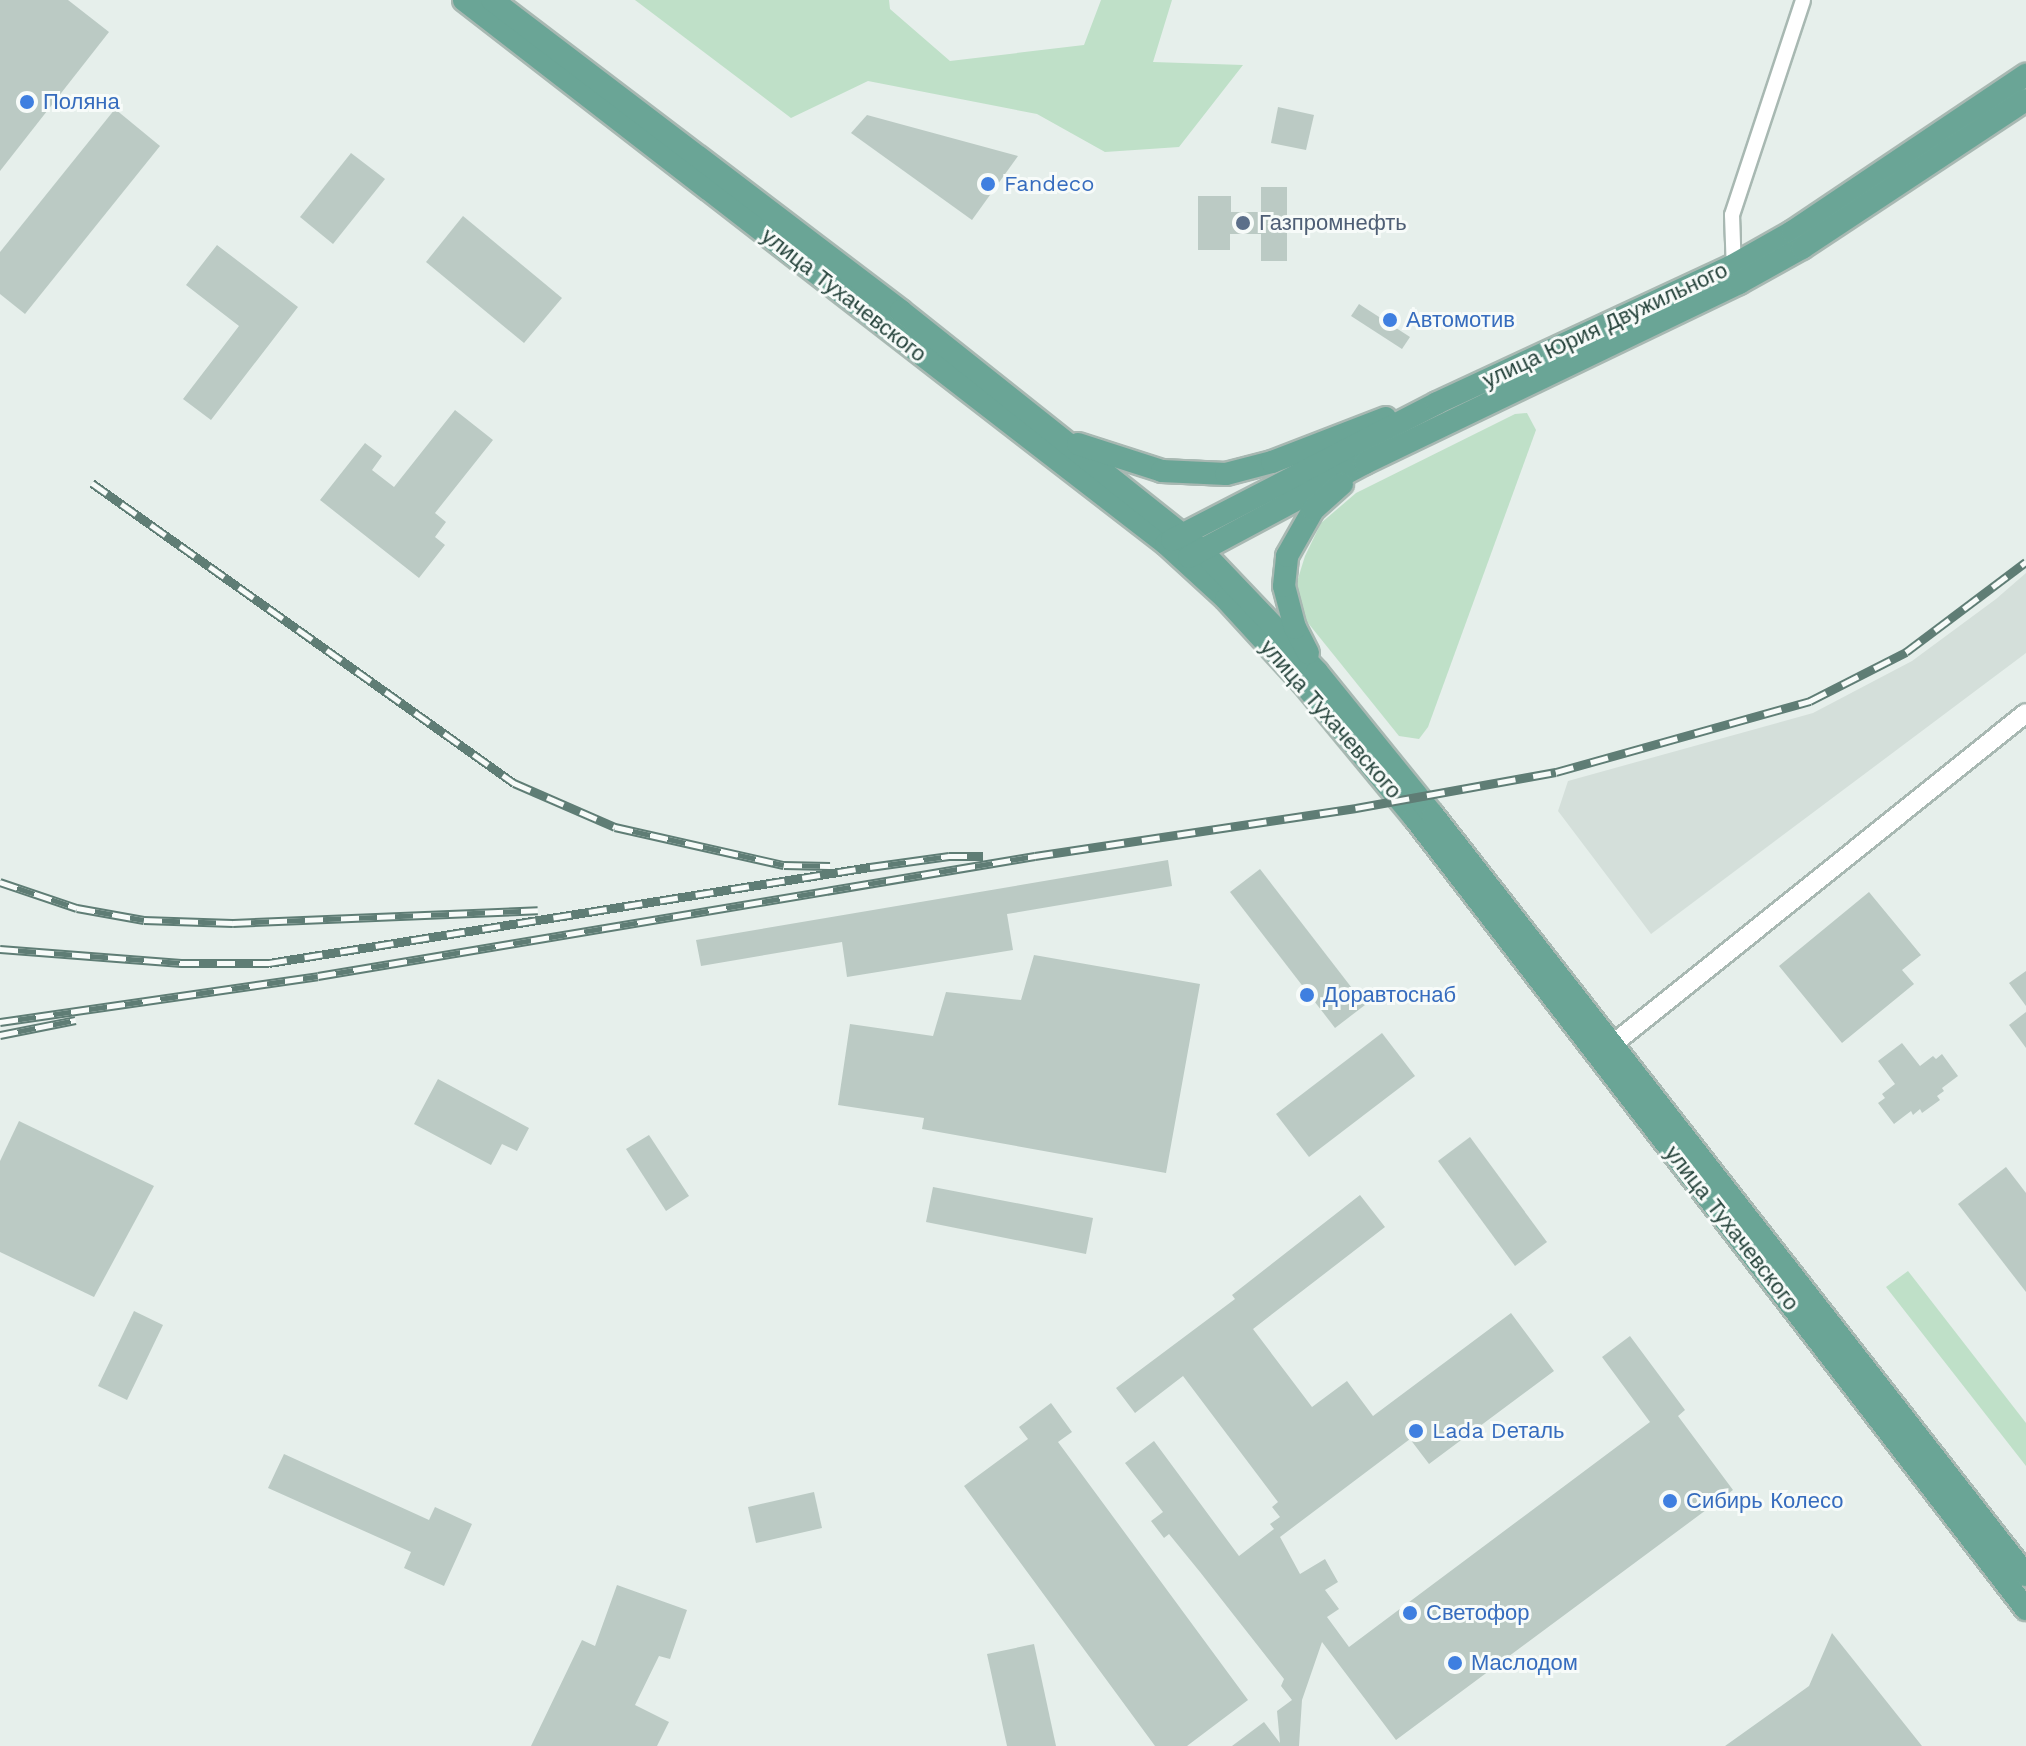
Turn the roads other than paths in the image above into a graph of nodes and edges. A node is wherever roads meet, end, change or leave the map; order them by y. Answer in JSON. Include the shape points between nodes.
{"nodes":[{"id":1,"x":464,"y":0,"type":"edge"},
{"id":2,"x":492,"y":0,"type":"edge"},
{"id":3,"x":1803,"y":0,"type":"edge"},
{"id":4,"x":2026,"y":75,"type":"edge"},
{"id":5,"x":2026,"y":100,"type":"edge"},
{"id":6,"x":1736,"y":274,"type":"junction"},
{"id":7,"x":1437,"y":403,"type":"junction"},
{"id":8,"x":1064,"y":440,"type":"junction"},
{"id":9,"x":1365,"y":463,"type":"junction"},
{"id":10,"x":1174,"y":539,"type":"junction"},
{"id":11,"x":1193,"y":554,"type":"junction"},
{"id":12,"x":1317,"y":672,"type":"junction"},
{"id":13,"x":2026,"y":713,"type":"edge"},
{"id":14,"x":1613,"y":1044,"type":"junction"},
{"id":15,"x":2026,"y":1575,"type":"edge"},
{"id":16,"x":2026,"y":1609,"type":"edge"}],
"edges":[{"from":1,"to":10,"type":"main road","name":"улица Тухачевского"},
{"from":2,"to":8,"type":"main road","name":"улица Тухачевского"},
{"from":3,"to":6,"type":"street","via":[[1732,215]]},
{"from":4,"to":6,"type":"main road","name":"улица Юрия Двужильного"},
{"from":5,"to":6,"type":"main road","name":"улица Юрия Двужильного","via":[[1815,240]]},
{"from":6,"to":7,"type":"main road","name":"улица Юрия Двужильного"},
{"from":6,"to":9,"type":"main road","name":"улица Юрия Двужильного"},
{"from":7,"to":8,"type":"main road","via":[[1226,474],[1162,471]]},
{"from":7,"to":10,"type":"main road","name":"улица Юрия Двужильного"},
{"from":8,"to":10,"type":"main road","name":"улица Тухачевского"},
{"from":9,"to":11,"type":"main road","name":"улица Юрия Двужильного"},
{"from":9,"to":12,"type":"main road","via":[[1313,510],[1287,556],[1284,586],[1295,628]]},
{"from":10,"to":11,"type":"main road","name":"улица Тухачевского"},
{"from":11,"to":12,"type":"main road","name":"улица Тухачевского"},
{"from":11,"to":16,"type":"main road","name":"улица Тухачевского","via":[[1414,817]]},
{"from":12,"to":14,"type":"main road","name":"улица Тухачевского"},
{"from":13,"to":14,"type":"street"},
{"from":14,"to":15,"type":"main road","name":"улица Тухачевского"}]}
